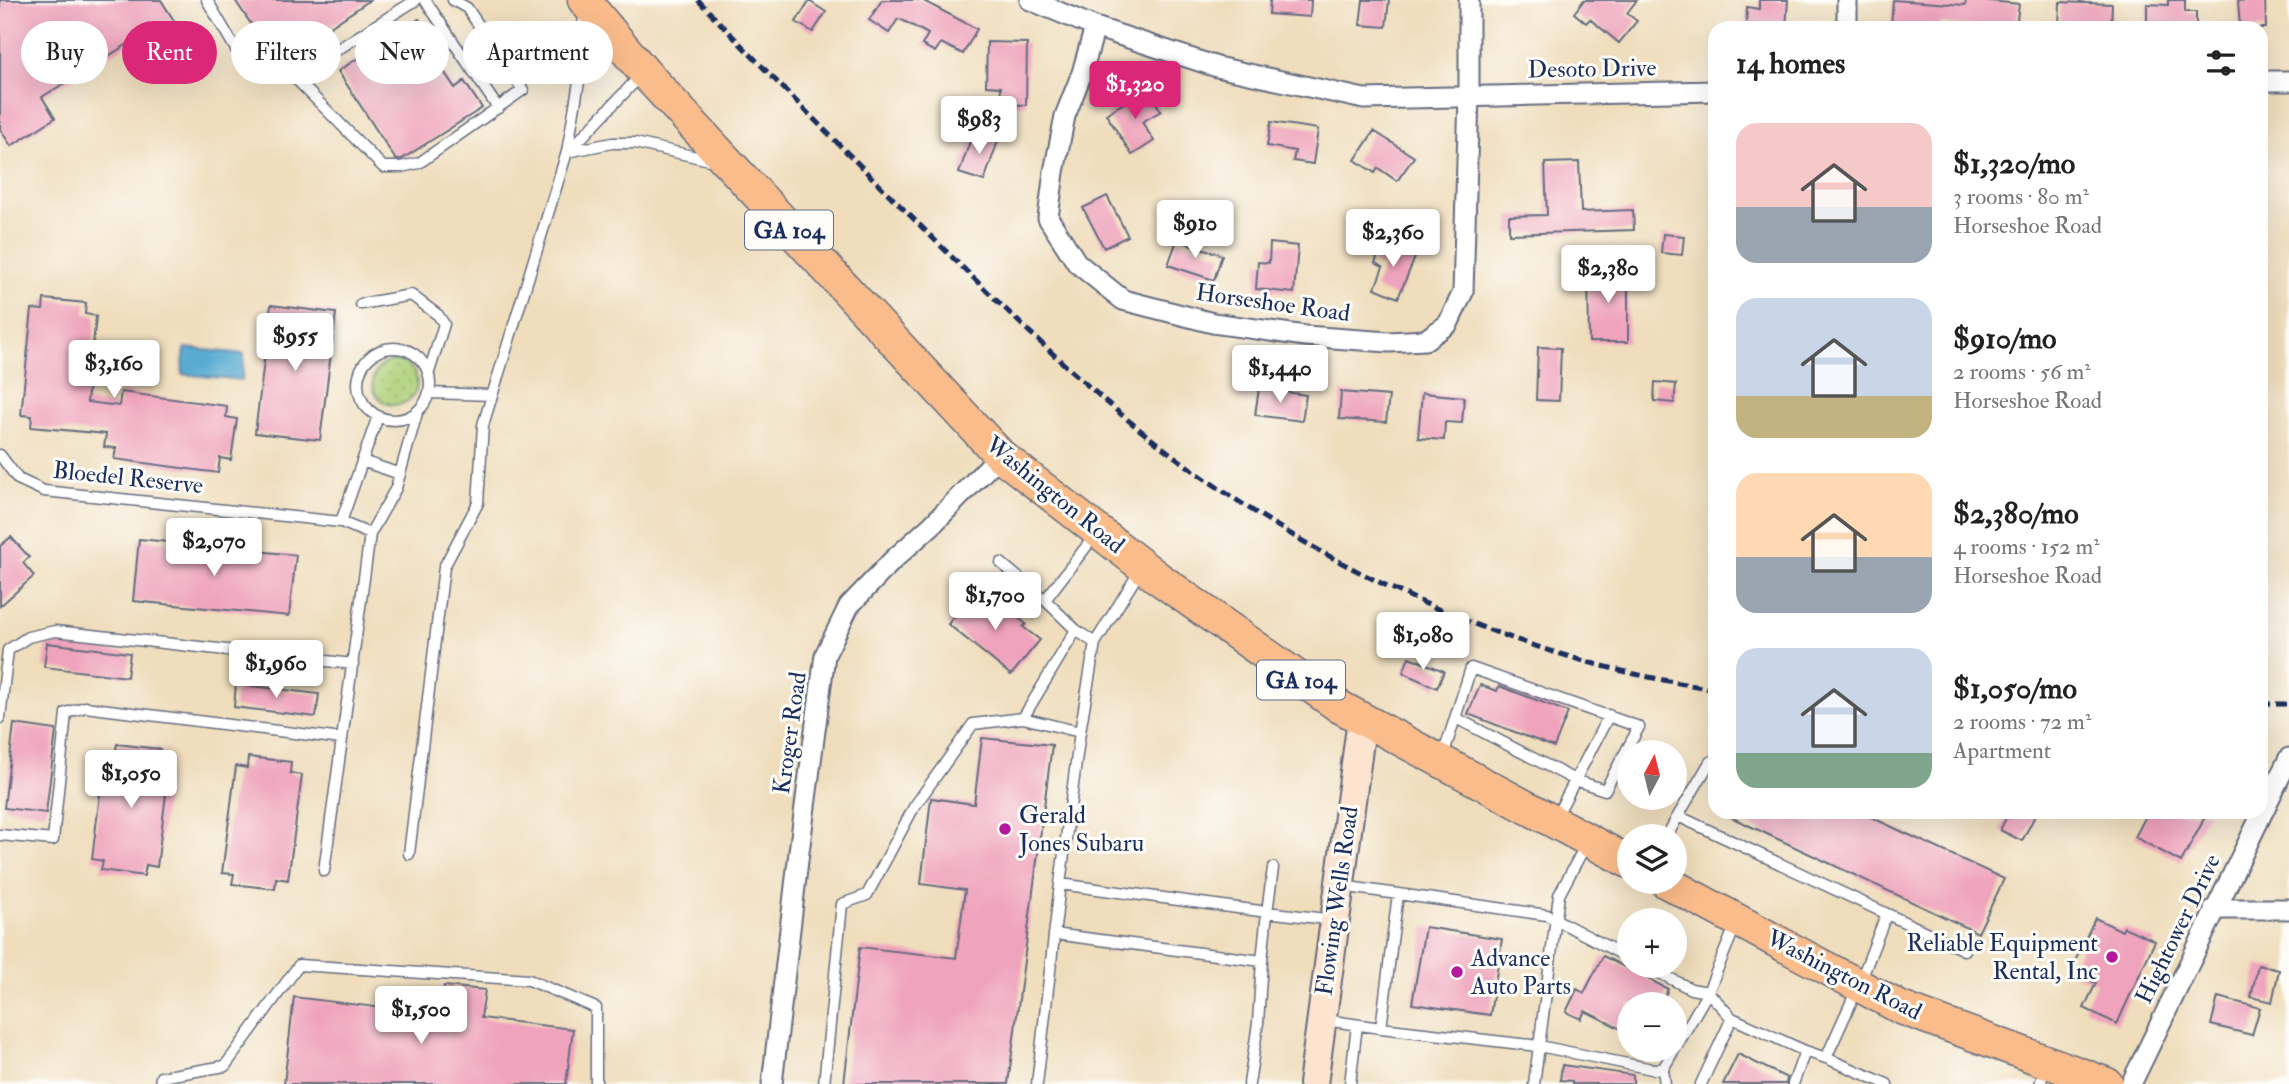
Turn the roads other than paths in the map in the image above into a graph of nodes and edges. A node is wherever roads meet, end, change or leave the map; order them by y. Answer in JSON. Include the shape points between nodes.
{"nodes":[{"id":1,"x":207,"y":0,"type":"edge"},
{"id":2,"x":416,"y":0,"type":"edge"},
{"id":3,"x":425,"y":0,"type":"edge"},
{"id":4,"x":453,"y":0,"type":"edge"},
{"id":5,"x":585,"y":0,"type":"edge"},
{"id":6,"x":1030,"y":0,"type":"edge"},
{"id":7,"x":1469,"y":0,"type":"edge"},
{"id":8,"x":1847,"y":0,"type":"edge"},
{"id":9,"x":1847,"y":21,"type":"edge"},
{"id":10,"x":1095,"y":27,"type":"junction"},
{"id":11,"x":231,"y":41,"type":"edge"},
{"id":12,"x":341,"y":47,"type":"edge"},
{"id":13,"x":644,"y":72,"type":"junction"},
{"id":14,"x":2289,"y":80,"type":"edge"},
{"id":15,"x":2268,"y":81,"type":"edge"},
{"id":16,"x":300,"y":84,"type":"edge"},
{"id":17,"x":1708,"y":91,"type":"edge"},
{"id":18,"x":1469,"y":96,"type":"junction"},
{"id":19,"x":498,"y":108,"type":"junction"},
{"id":20,"x":567,"y":152,"type":"junction"},
{"id":21,"x":729,"y":164,"type":"junction"},
{"id":22,"x":361,"y":304,"type":"dead end"},
{"id":23,"x":429,"y":372,"type":"junction"},
{"id":24,"x":430,"y":393,"type":"junction"},
{"id":25,"x":492,"y":395,"type":"junction"},
{"id":26,"x":417,"y":413,"type":"junction"},
{"id":27,"x":378,"y":416,"type":"junction"},
{"id":28,"x":1000,"y":455,"type":"junction"},
{"id":29,"x":2,"y":461,"type":"edge"},
{"id":30,"x":362,"y":461,"type":"junction"},
{"id":31,"x":400,"y":474,"type":"junction"},
{"id":32,"x":341,"y":522,"type":"junction"},
{"id":33,"x":1098,"y":531,"type":"junction"},
{"id":34,"x":370,"y":534,"type":"junction"},
{"id":35,"x":1001,"y":563,"type":"dead end"},
{"id":36,"x":1143,"y":566,"type":"junction"},
{"id":37,"x":1045,"y":600,"type":"junction"},
{"id":38,"x":1076,"y":630,"type":"junction"},
{"id":39,"x":1095,"y":643,"type":"junction"},
{"id":40,"x":353,"y":664,"type":"junction"},
{"id":41,"x":1609,"y":715,"type":"junction"},
{"id":42,"x":1023,"y":718,"type":"junction"},
{"id":43,"x":1455,"y":718,"type":"junction"},
{"id":44,"x":0,"y":719,"type":"edge"},
{"id":45,"x":1362,"y":719,"type":"junction"},
{"id":46,"x":1080,"y":732,"type":"junction"},
{"id":47,"x":342,"y":739,"type":"junction"},
{"id":48,"x":2289,"y":758,"type":"edge"},
{"id":49,"x":1441,"y":762,"type":"junction"},
{"id":50,"x":1708,"y":765,"type":"edge"},
{"id":51,"x":1575,"y":780,"type":"junction"},
{"id":52,"x":2268,"y":800,"type":"edge"},
{"id":53,"x":1678,"y":816,"type":"junction"},
{"id":54,"x":2259,"y":819,"type":"edge"},
{"id":55,"x":1554,"y":822,"type":"junction"},
{"id":56,"x":1674,"y":824,"type":"edge"},
{"id":57,"x":0,"y":835,"type":"edge"},
{"id":58,"x":1588,"y":840,"type":"junction"},
{"id":59,"x":409,"y":854,"type":"dead end"},
{"id":60,"x":1617,"y":856,"type":"edge"},
{"id":61,"x":1273,"y":868,"type":"dead end"},
{"id":62,"x":324,"y":870,"type":"dead end"},
{"id":63,"x":1060,"y":884,"type":"junction"},
{"id":64,"x":1339,"y":886,"type":"junction"},
{"id":65,"x":1687,"y":893,"type":"edge"},
{"id":66,"x":1398,"y":894,"type":"junction"},
{"id":67,"x":2214,"y":909,"type":"junction"},
{"id":68,"x":2289,"y":909,"type":"edge"},
{"id":69,"x":1266,"y":912,"type":"junction"},
{"id":70,"x":1886,"y":915,"type":"junction"},
{"id":71,"x":1334,"y":920,"type":"junction"},
{"id":72,"x":1738,"y":920,"type":"junction"},
{"id":73,"x":1557,"y":921,"type":"junction"},
{"id":74,"x":1054,"y":934,"type":"junction"},
{"id":75,"x":1964,"y":950,"type":"dead end"},
{"id":76,"x":1617,"y":952,"type":"edge"},
{"id":77,"x":1262,"y":961,"type":"junction"},
{"id":78,"x":1669,"y":978,"type":"edge"},
{"id":79,"x":1859,"y":985,"type":"junction"},
{"id":80,"x":1709,"y":992,"type":"junction"},
{"id":81,"x":1731,"y":1018,"type":"junction"},
{"id":82,"x":1321,"y":1020,"type":"junction"},
{"id":83,"x":1357,"y":1025,"type":"junction"},
{"id":84,"x":1381,"y":1028,"type":"junction"},
{"id":85,"x":1687,"y":1030,"type":"edge"},
{"id":86,"x":1539,"y":1046,"type":"junction"},
{"id":87,"x":1805,"y":1051,"type":"junction"},
{"id":88,"x":1826,"y":1058,"type":"junction"},
{"id":89,"x":1667,"y":1062,"type":"edge"},
{"id":90,"x":1663,"y":1069,"type":"junction"},
{"id":91,"x":2044,"y":1073,"type":"edge"},
{"id":92,"x":160,"y":1084,"type":"edge"},
{"id":93,"x":596,"y":1084,"type":"edge"},
{"id":94,"x":772,"y":1084,"type":"edge"},
{"id":95,"x":824,"y":1084,"type":"edge"},
{"id":96,"x":1037,"y":1084,"type":"edge"},
{"id":97,"x":1249,"y":1084,"type":"edge"},
{"id":98,"x":1313,"y":1084,"type":"edge"},
{"id":99,"x":1350,"y":1084,"type":"edge"},
{"id":100,"x":1534,"y":1084,"type":"edge"},
{"id":101,"x":1665,"y":1084,"type":"edge"},
{"id":102,"x":1702,"y":1084,"type":"edge"},
{"id":103,"x":1793,"y":1084,"type":"edge"},
{"id":104,"x":1887,"y":1084,"type":"edge"},
{"id":105,"x":2107,"y":1084,"type":"edge"},
{"id":106,"x":2131,"y":1084,"type":"edge"}],
"edges":[{"from":1,"to":11,"type":"lane"},
{"from":2,"to":12,"type":"lane"},
{"from":3,"to":19,"type":"lane"},
{"from":4,"to":19,"type":"lane","via":[[467,8],[523,90]]},
{"from":5,"to":13,"type":"main road","name":"Washington Road","number":"GA 104"},
{"from":5,"to":20,"type":"lane","via":[[581,69]]},
{"from":6,"to":10,"type":"street","name":"Desoto Drive"},
{"from":7,"to":18,"type":"street","name":"Horseshoe Road"},
{"from":8,"to":9,"type":"street"},
{"from":10,"to":18,"type":"street","name":"Desoto Drive","via":[[1217,67],[1364,99]]},
{"from":10,"to":18,"type":"street","name":"Horseshoe Road","via":[[1065,116],[1048,218],[1077,263],[1123,300],[1213,323],[1389,342],[1426,340],[1448,324],[1463,292]]},
{"from":13,"to":20,"type":"lane"},
{"from":13,"to":21,"type":"main road","name":"Washington Road","number":"GA 104"},
{"from":14,"to":15,"type":"street"},
{"from":16,"to":19,"type":"lane","via":[[383,167],[419,163]]},
{"from":17,"to":18,"type":"street","name":"Desoto Drive"},
{"from":20,"to":21,"type":"lane","via":[[635,143]]},
{"from":20,"to":25,"type":"lane"},
{"from":21,"to":28,"type":"main road","name":"Washington Road","number":"GA 104"},
{"from":22,"to":23,"type":"lane","via":[[411,295],[438,314],[444,324]]},
{"from":23,"to":24,"type":"lane"},
{"from":23,"to":27,"type":"lane","via":[[415,353],[404,348],[381,349],[370,356],[362,365],[358,388],[368,409]]},
{"from":24,"to":25,"type":"lane"},
{"from":24,"to":26,"type":"lane"},
{"from":25,"to":59,"type":"lane","via":[[482,425],[478,503],[444,567]]},
{"from":26,"to":27,"type":"lane","via":[[398,420]]},
{"from":26,"to":31,"type":"lane"},
{"from":27,"to":30,"type":"lane"},
{"from":28,"to":33,"type":"main road","name":"Washington Road","number":"GA 104"},
{"from":28,"to":94,"type":"street","name":"Kroger Road","via":[[849,606],[825,655]]},
{"from":29,"to":32,"type":"lane","name":"Bloedel Reserve","via":[[18,479],[44,491]]},
{"from":30,"to":31,"type":"lane"},
{"from":30,"to":32,"type":"lane"},
{"from":31,"to":34,"type":"lane"},
{"from":32,"to":34,"type":"lane","name":"Bloedel Reserve"},
{"from":33,"to":36,"type":"main road","name":"Washington Road","number":"GA 104"},
{"from":33,"to":37,"type":"lane"},
{"from":34,"to":40,"type":"lane"},
{"from":35,"to":37,"type":"lane"},
{"from":36,"to":39,"type":"lane"},
{"from":36,"to":45,"type":"main road","name":"Washington Road","number":"GA 104","via":[[1300,680]]},
{"from":37,"to":38,"type":"lane"},
{"from":38,"to":39,"type":"lane"},
{"from":38,"to":42,"type":"lane"},
{"from":39,"to":46,"type":"lane"},
{"from":40,"to":44,"type":"lane","via":[[55,631],[28,637],[8,650]]},
{"from":40,"to":47,"type":"lane"},
{"from":41,"to":43,"type":"lane","via":[[1471,668]]},
{"from":41,"to":51,"type":"lane"},
{"from":41,"to":51,"type":"lane","via":[[1639,727],[1605,790]]},
{"from":42,"to":46,"type":"lane"},
{"from":42,"to":95,"type":"lane","via":[[972,724],[914,807],[867,895],[842,904]]},
{"from":43,"to":49,"type":"lane"},
{"from":43,"to":51,"type":"lane"},
{"from":45,"to":49,"type":"main road","name":"Washington Road","number":"GA 104"},
{"from":45,"to":64,"type":"main road","name":"Flowing Wells Road"},
{"from":46,"to":63,"type":"lane"},
{"from":47,"to":57,"type":"lane","via":[[85,707],[66,713],[53,840]]},
{"from":47,"to":62,"type":"lane"},
{"from":48,"to":52,"type":"street","name":"Hightower Drive"},
{"from":49,"to":55,"type":"main road","name":"Washington Road","number":"GA 104"},
{"from":50,"to":53,"type":"lane"},
{"from":51,"to":55,"type":"lane"},
{"from":53,"to":56,"type":"lane"},
{"from":53,"to":70,"type":"lane"},
{"from":54,"to":67,"type":"street","name":"Hightower Drive"},
{"from":55,"to":58,"type":"main road","name":"Washington Road","number":"GA 104"},
{"from":58,"to":60,"type":"main road","name":"Washington Road","number":"GA 104"},
{"from":58,"to":73,"type":"lane","via":[[1559,895]]},
{"from":61,"to":69,"type":"lane"},
{"from":63,"to":69,"type":"lane"},
{"from":63,"to":74,"type":"lane"},
{"from":64,"to":66,"type":"lane"},
{"from":64,"to":71,"type":"main road","name":"Flowing Wells Road"},
{"from":65,"to":72,"type":"main road","name":"Washington Road"},
{"from":66,"to":73,"type":"lane","via":[[1547,915]]},
{"from":66,"to":84,"type":"lane"},
{"from":67,"to":68,"type":"street"},
{"from":67,"to":106,"type":"street","name":"Hightower Drive"},
{"from":69,"to":71,"type":"lane"},
{"from":69,"to":77,"type":"lane"},
{"from":70,"to":75,"type":"lane"},
{"from":70,"to":79,"type":"lane"},
{"from":71,"to":82,"type":"main road","name":"Flowing Wells Road"},
{"from":72,"to":79,"type":"main road","name":"Washington Road"},
{"from":72,"to":80,"type":"lane"},
{"from":73,"to":76,"type":"lane"},
{"from":73,"to":86,"type":"lane"},
{"from":74,"to":77,"type":"lane"},
{"from":74,"to":96,"type":"lane"},
{"from":77,"to":97,"type":"lane"},
{"from":78,"to":80,"type":"lane"},
{"from":79,"to":88,"type":"lane"},
{"from":79,"to":91,"type":"main road","name":"Washington Road"},
{"from":80,"to":81,"type":"lane"},
{"from":80,"to":85,"type":"lane"},
{"from":81,"to":87,"type":"lane"},
{"from":81,"to":102,"type":"lane"},
{"from":82,"to":83,"type":"lane"},
{"from":82,"to":98,"type":"main road","name":"Flowing Wells Road"},
{"from":83,"to":84,"type":"lane"},
{"from":83,"to":99,"type":"lane"},
{"from":84,"to":86,"type":"lane"},
{"from":86,"to":90,"type":"lane"},
{"from":86,"to":100,"type":"lane"},
{"from":87,"to":88,"type":"lane"},
{"from":87,"to":103,"type":"lane"},
{"from":88,"to":104,"type":"lane"},
{"from":89,"to":90,"type":"lane"},
{"from":90,"to":101,"type":"lane"},
{"from":91,"to":105,"type":"main road","name":"Washington Road"},
{"from":92,"to":93,"type":"lane","via":[[161,1077],[225,1066],[299,965],[529,980],[596,1008]]}]}
